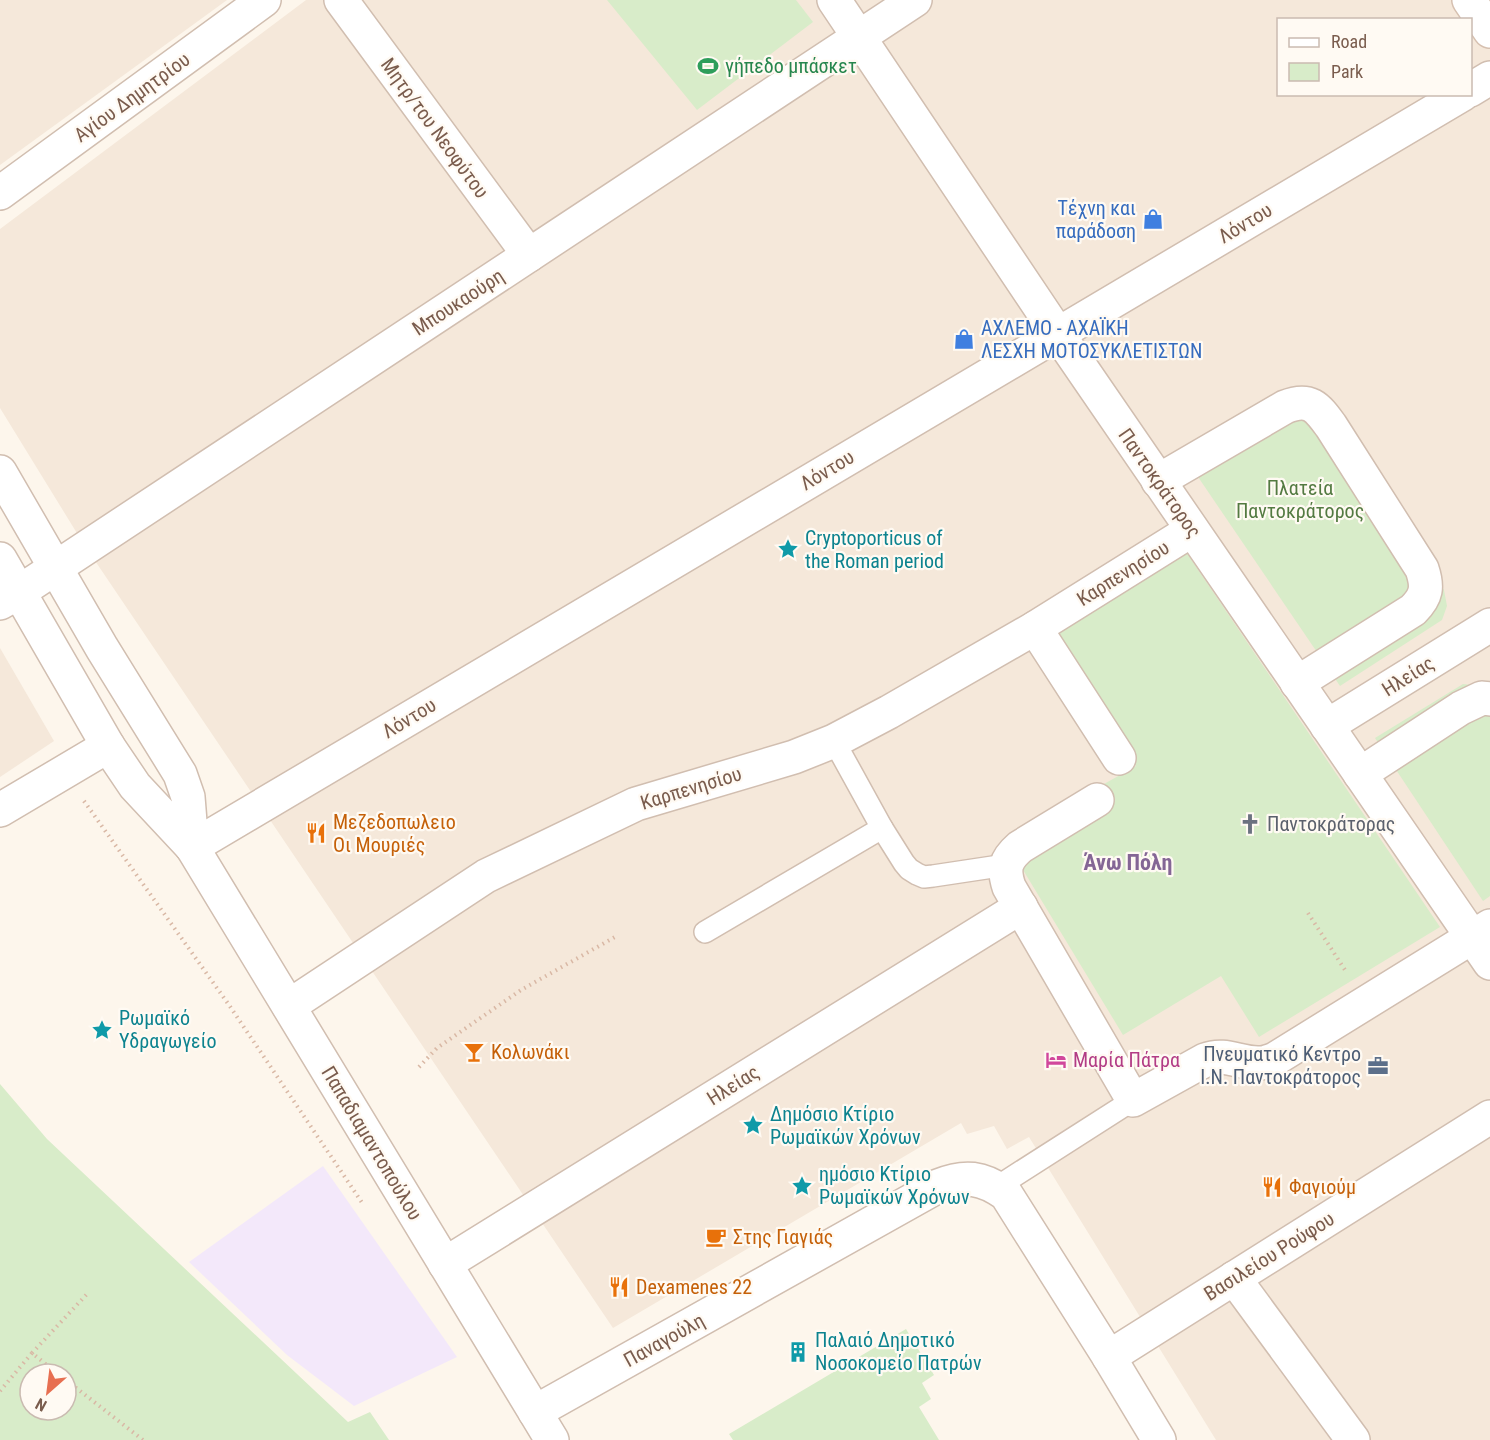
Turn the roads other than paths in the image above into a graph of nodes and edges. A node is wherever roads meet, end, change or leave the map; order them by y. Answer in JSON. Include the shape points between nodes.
{"nodes":[{"id":1,"x":264,"y":0,"type":"edge"},
{"id":2,"x":341,"y":0,"type":"edge"},
{"id":3,"x":834,"y":0,"type":"edge"},
{"id":4,"x":915,"y":0,"type":"edge"},
{"id":5,"x":1469,"y":0,"type":"edge"},
{"id":6,"x":1490,"y":31,"type":"edge"},
{"id":7,"x":859,"y":37,"type":"junction"},
{"id":8,"x":1490,"y":78,"type":"edge"},
{"id":9,"x":1472,"y":89,"type":"edge"},
{"id":10,"x":1460,"y":96,"type":"edge"},
{"id":11,"x":0,"y":193,"type":"edge"},
{"id":12,"x":528,"y":255,"type":"junction"},
{"id":13,"x":1058,"y":334,"type":"junction"},
{"id":14,"x":0,"y":472,"type":"edge"},
{"id":15,"x":1158,"y":481,"type":"junction"},
{"id":16,"x":1192,"y":530,"type":"junction"},
{"id":17,"x":0,"y":559,"type":"edge"},
{"id":18,"x":56,"y":568,"type":"junction"},
{"id":19,"x":9,"y":598,"type":"edge"},
{"id":20,"x":1490,"y":625,"type":"edge"},
{"id":21,"x":1035,"y":628,"type":"junction"},
{"id":22,"x":1298,"y":683,"type":"junction"},
{"id":23,"x":1490,"y":699,"type":"edge"},
{"id":24,"x":1327,"y":726,"type":"junction"},
{"id":25,"x":834,"y":741,"type":"junction"},
{"id":26,"x":108,"y":746,"type":"junction"},
{"id":27,"x":1119,"y":758,"type":"dead end"},
{"id":28,"x":1360,"y":774,"type":"junction"},
{"id":29,"x":1097,"y":800,"type":"dead end"},
{"id":30,"x":0,"y":810,"type":"edge"},
{"id":31,"x":882,"y":828,"type":"junction"},
{"id":32,"x":192,"y":847,"type":"junction"},
{"id":33,"x":1006,"y":865,"type":"junction"},
{"id":34,"x":1022,"y":907,"type":"junction"},
{"id":35,"x":705,"y":932,"type":"dead end"},
{"id":36,"x":1484,"y":942,"type":"edge"},
{"id":37,"x":289,"y":1006,"type":"junction"},
{"id":38,"x":1134,"y":1100,"type":"junction"},
{"id":39,"x":1490,"y":1118,"type":"edge"},
{"id":40,"x":997,"y":1187,"type":"junction"},
{"id":41,"x":445,"y":1264,"type":"junction"},
{"id":42,"x":1234,"y":1278,"type":"junction"},
{"id":43,"x":1109,"y":1357,"type":"junction"},
{"id":44,"x":535,"y":1412,"type":"junction"},
{"id":45,"x":552,"y":1440,"type":"edge"},
{"id":46,"x":1159,"y":1440,"type":"edge"},
{"id":47,"x":1353,"y":1440,"type":"edge"}],
"edges":[{"from":1,"to":11,"type":"street","name":"Αγίου Δημητρίου"},
{"from":2,"to":12,"type":"street","name":"Μητρ/του Νεοφύτου"},
{"from":3,"to":7,"type":"street","name":"Παντοκράτορος"},
{"from":4,"to":7,"type":"street","name":"Μπουκαούρη"},
{"from":5,"to":6,"type":"street"},
{"from":7,"to":12,"type":"street","name":"Μπουκαούρη"},
{"from":7,"to":13,"type":"street","name":"Παντοκράτορος"},
{"from":8,"to":9,"type":"street"},
{"from":10,"to":13,"type":"street","name":"Λόντου"},
{"from":12,"to":18,"type":"street","name":"Μπουκαούρη"},
{"from":13,"to":15,"type":"street","name":"Παντοκράτορος"},
{"from":13,"to":32,"type":"street","name":"Λόντου"},
{"from":14,"to":18,"type":"street"},
{"from":15,"to":16,"type":"street","name":"Παντοκράτορος"},
{"from":15,"to":22,"type":"street","via":[[1295,403],[1317,408],[1330,426],[1422,569],[1426,591],[1413,610]]},
{"from":16,"to":21,"type":"street","name":"Καρπενησίου"},
{"from":16,"to":22,"type":"street","name":"Παντοκράτορος"},
{"from":17,"to":19,"type":"street","name":"Παπαδιαμαντοπούλου"},
{"from":18,"to":19,"type":"street","name":"Μπουκαούρη"},
{"from":18,"to":32,"type":"street","via":[[180,774],[188,797]]},
{"from":19,"to":26,"type":"street","name":"Παπαδιαμαντοπούλου"},
{"from":20,"to":24,"type":"street","name":"Ηλείας"},
{"from":21,"to":25,"type":"street","name":"Καρπενησίου"},
{"from":21,"to":27,"type":"street"},
{"from":22,"to":24,"type":"street","name":"Παντοκράτορος"},
{"from":23,"to":28,"type":"street","via":[[1482,698],[1461,708]]},
{"from":24,"to":28,"type":"street","name":"Παντοκράτορος"},
{"from":25,"to":31,"type":"lane"},
{"from":25,"to":37,"type":"street","name":"Καρπενησίου","via":[[794,757],[636,804],[486,876]]},
{"from":26,"to":30,"type":"street"},
{"from":26,"to":32,"type":"street","name":"Παπαδιαμαντοπούλου","via":[[135,786]]},
{"from":28,"to":36,"type":"street","name":"Παντοκράτορος"},
{"from":29,"to":33,"type":"street","via":[[1020,847]]},
{"from":31,"to":33,"type":"lane","via":[[909,870],[924,877]]},
{"from":31,"to":35,"type":"lane"},
{"from":32,"to":37,"type":"street","name":"Παπαδιαμαντοπούλου"},
{"from":33,"to":34,"type":"street","via":[[1009,887]]},
{"from":34,"to":38,"type":"street"},
{"from":34,"to":41,"type":"street","name":"Ηλείας"},
{"from":36,"to":38,"type":"street","via":[[1366,1003],[1267,1062],[1213,1057]]},
{"from":37,"to":41,"type":"street","name":"Παπαδιαμαντοπούλου"},
{"from":38,"to":40,"type":"lane"},
{"from":39,"to":42,"type":"street","name":"Βασιλείου Ρούφου"},
{"from":40,"to":43,"type":"street","via":[[1006,1194]]},
{"from":40,"to":44,"type":"street","name":"Παναγούλη","via":[[973,1179],[938,1186]]},
{"from":41,"to":44,"type":"street","name":"Παπαδιαμαντοπούλου"},
{"from":42,"to":43,"type":"street","name":"Βασιλείου Ρούφου"},
{"from":42,"to":47,"type":"street"},
{"from":43,"to":46,"type":"street"},
{"from":44,"to":45,"type":"street","name":"Παπαδιαμαντοπούλου"}]}
